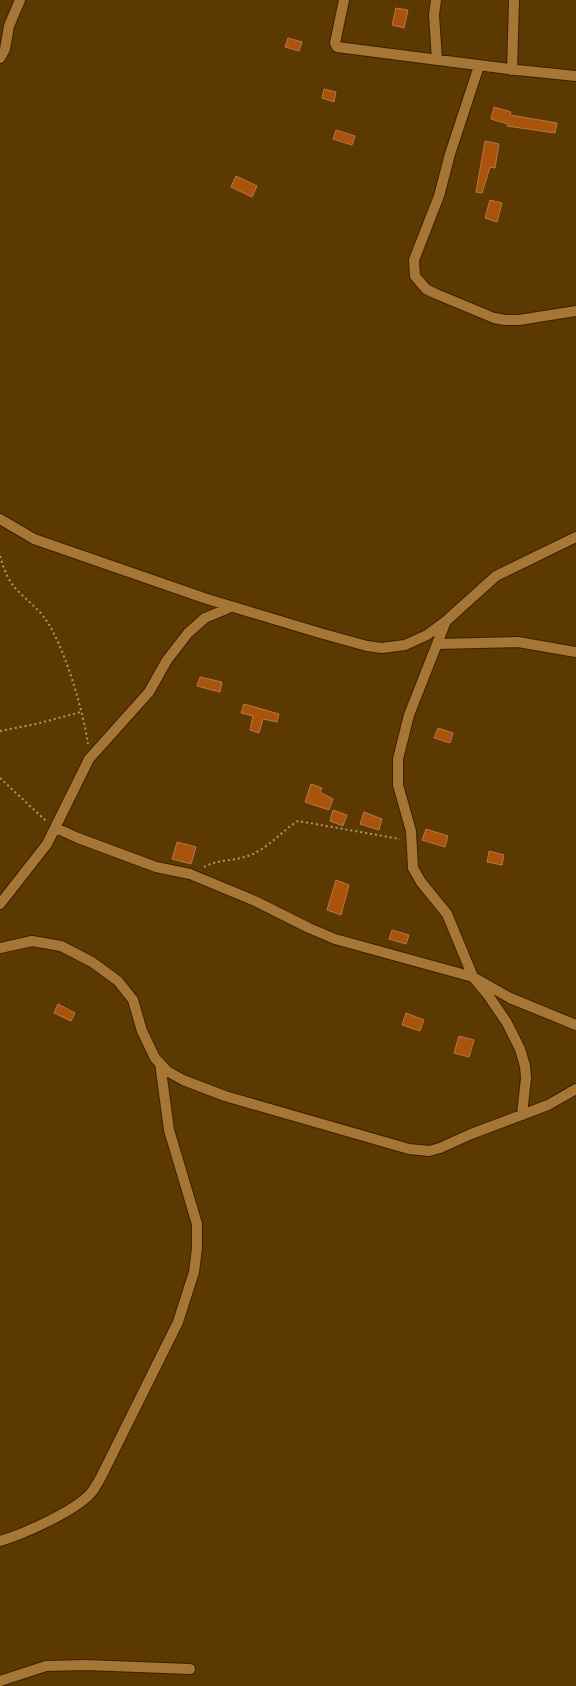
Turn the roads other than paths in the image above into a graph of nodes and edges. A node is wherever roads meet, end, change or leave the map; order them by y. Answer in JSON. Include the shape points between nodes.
{"nodes":[{"id":1,"x":20,"y":0,"type":"edge"},
{"id":2,"x":344,"y":0,"type":"edge"},
{"id":3,"x":436,"y":0,"type":"edge"},
{"id":4,"x":514,"y":0,"type":"edge"},
{"id":5,"x":2,"y":50,"type":"edge"},
{"id":6,"x":437,"y":60,"type":"junction"},
{"id":7,"x":479,"y":66,"type":"junction"},
{"id":8,"x":512,"y":70,"type":"junction"},
{"id":9,"x":576,"y":76,"type":"edge"},
{"id":10,"x":576,"y":311,"type":"edge"},
{"id":11,"x":0,"y":519,"type":"edge"},
{"id":12,"x":576,"y":537,"type":"edge"},
{"id":13,"x":231,"y":607,"type":"junction"},
{"id":14,"x":446,"y":621,"type":"junction"},
{"id":15,"x":437,"y":644,"type":"junction"},
{"id":16,"x":576,"y":652,"type":"edge"},
{"id":17,"x":56,"y":828,"type":"junction"},
{"id":18,"x":0,"y":904,"type":"edge"},
{"id":19,"x":0,"y":948,"type":"edge"},
{"id":20,"x":473,"y":977,"type":"junction"},
{"id":21,"x":576,"y":1025,"type":"edge"},
{"id":22,"x":160,"y":1063,"type":"junction"},
{"id":23,"x":576,"y":1089,"type":"edge"},
{"id":24,"x":522,"y":1114,"type":"junction"},
{"id":25,"x":0,"y":1541,"type":"edge"},
{"id":26,"x":190,"y":1669,"type":"dead end"},
{"id":27,"x":0,"y":1681,"type":"edge"}],
"edges":[{"from":1,"to":5,"type":"street"},
{"from":2,"to":6,"type":"street","via":[[335,43],[337,47]]},
{"from":3,"to":6,"type":"street","via":[[434,15]]},
{"from":4,"to":8,"type":"street"},
{"from":6,"to":7,"type":"street"},
{"from":7,"to":8,"type":"street"},
{"from":7,"to":10,"type":"street","via":[[439,196],[415,254],[415,276],[426,289],[500,319],[519,320]]},
{"from":8,"to":9,"type":"street"},
{"from":11,"to":13,"type":"street","via":[[34,539]]},
{"from":12,"to":14,"type":"street","via":[[496,576]]},
{"from":13,"to":14,"type":"street","via":[[320,634],[382,648],[405,646]]},
{"from":13,"to":17,"type":"street","via":[[205,618],[188,633],[167,660],[149,692],[89,759]]},
{"from":14,"to":15,"type":"street"},
{"from":15,"to":16,"type":"street","via":[[518,642]]},
{"from":15,"to":20,"type":"street","via":[[409,714],[398,759],[398,785],[407,812],[413,868],[447,914]]},
{"from":17,"to":18,"type":"street"},
{"from":17,"to":20,"type":"street","via":[[156,867],[190,874],[335,939]]},
{"from":19,"to":22,"type":"street","via":[[32,942],[61,946],[92,962],[118,981],[133,1000],[142,1031]]},
{"from":20,"to":21,"type":"street","via":[[510,998]]},
{"from":20,"to":24,"type":"street","via":[[507,1023],[520,1049],[526,1078]]},
{"from":22,"to":24,"type":"street","via":[[167,1071],[183,1080],[225,1096],[409,1149],[434,1150]]},
{"from":22,"to":25,"type":"street","via":[[169,1130],[197,1224],[194,1272],[178,1322],[101,1477],[90,1493],[65,1512],[19,1535]]},
{"from":23,"to":24,"type":"street","via":[[553,1102]]},
{"from":26,"to":27,"type":"street","via":[[46,1666]]}]}
